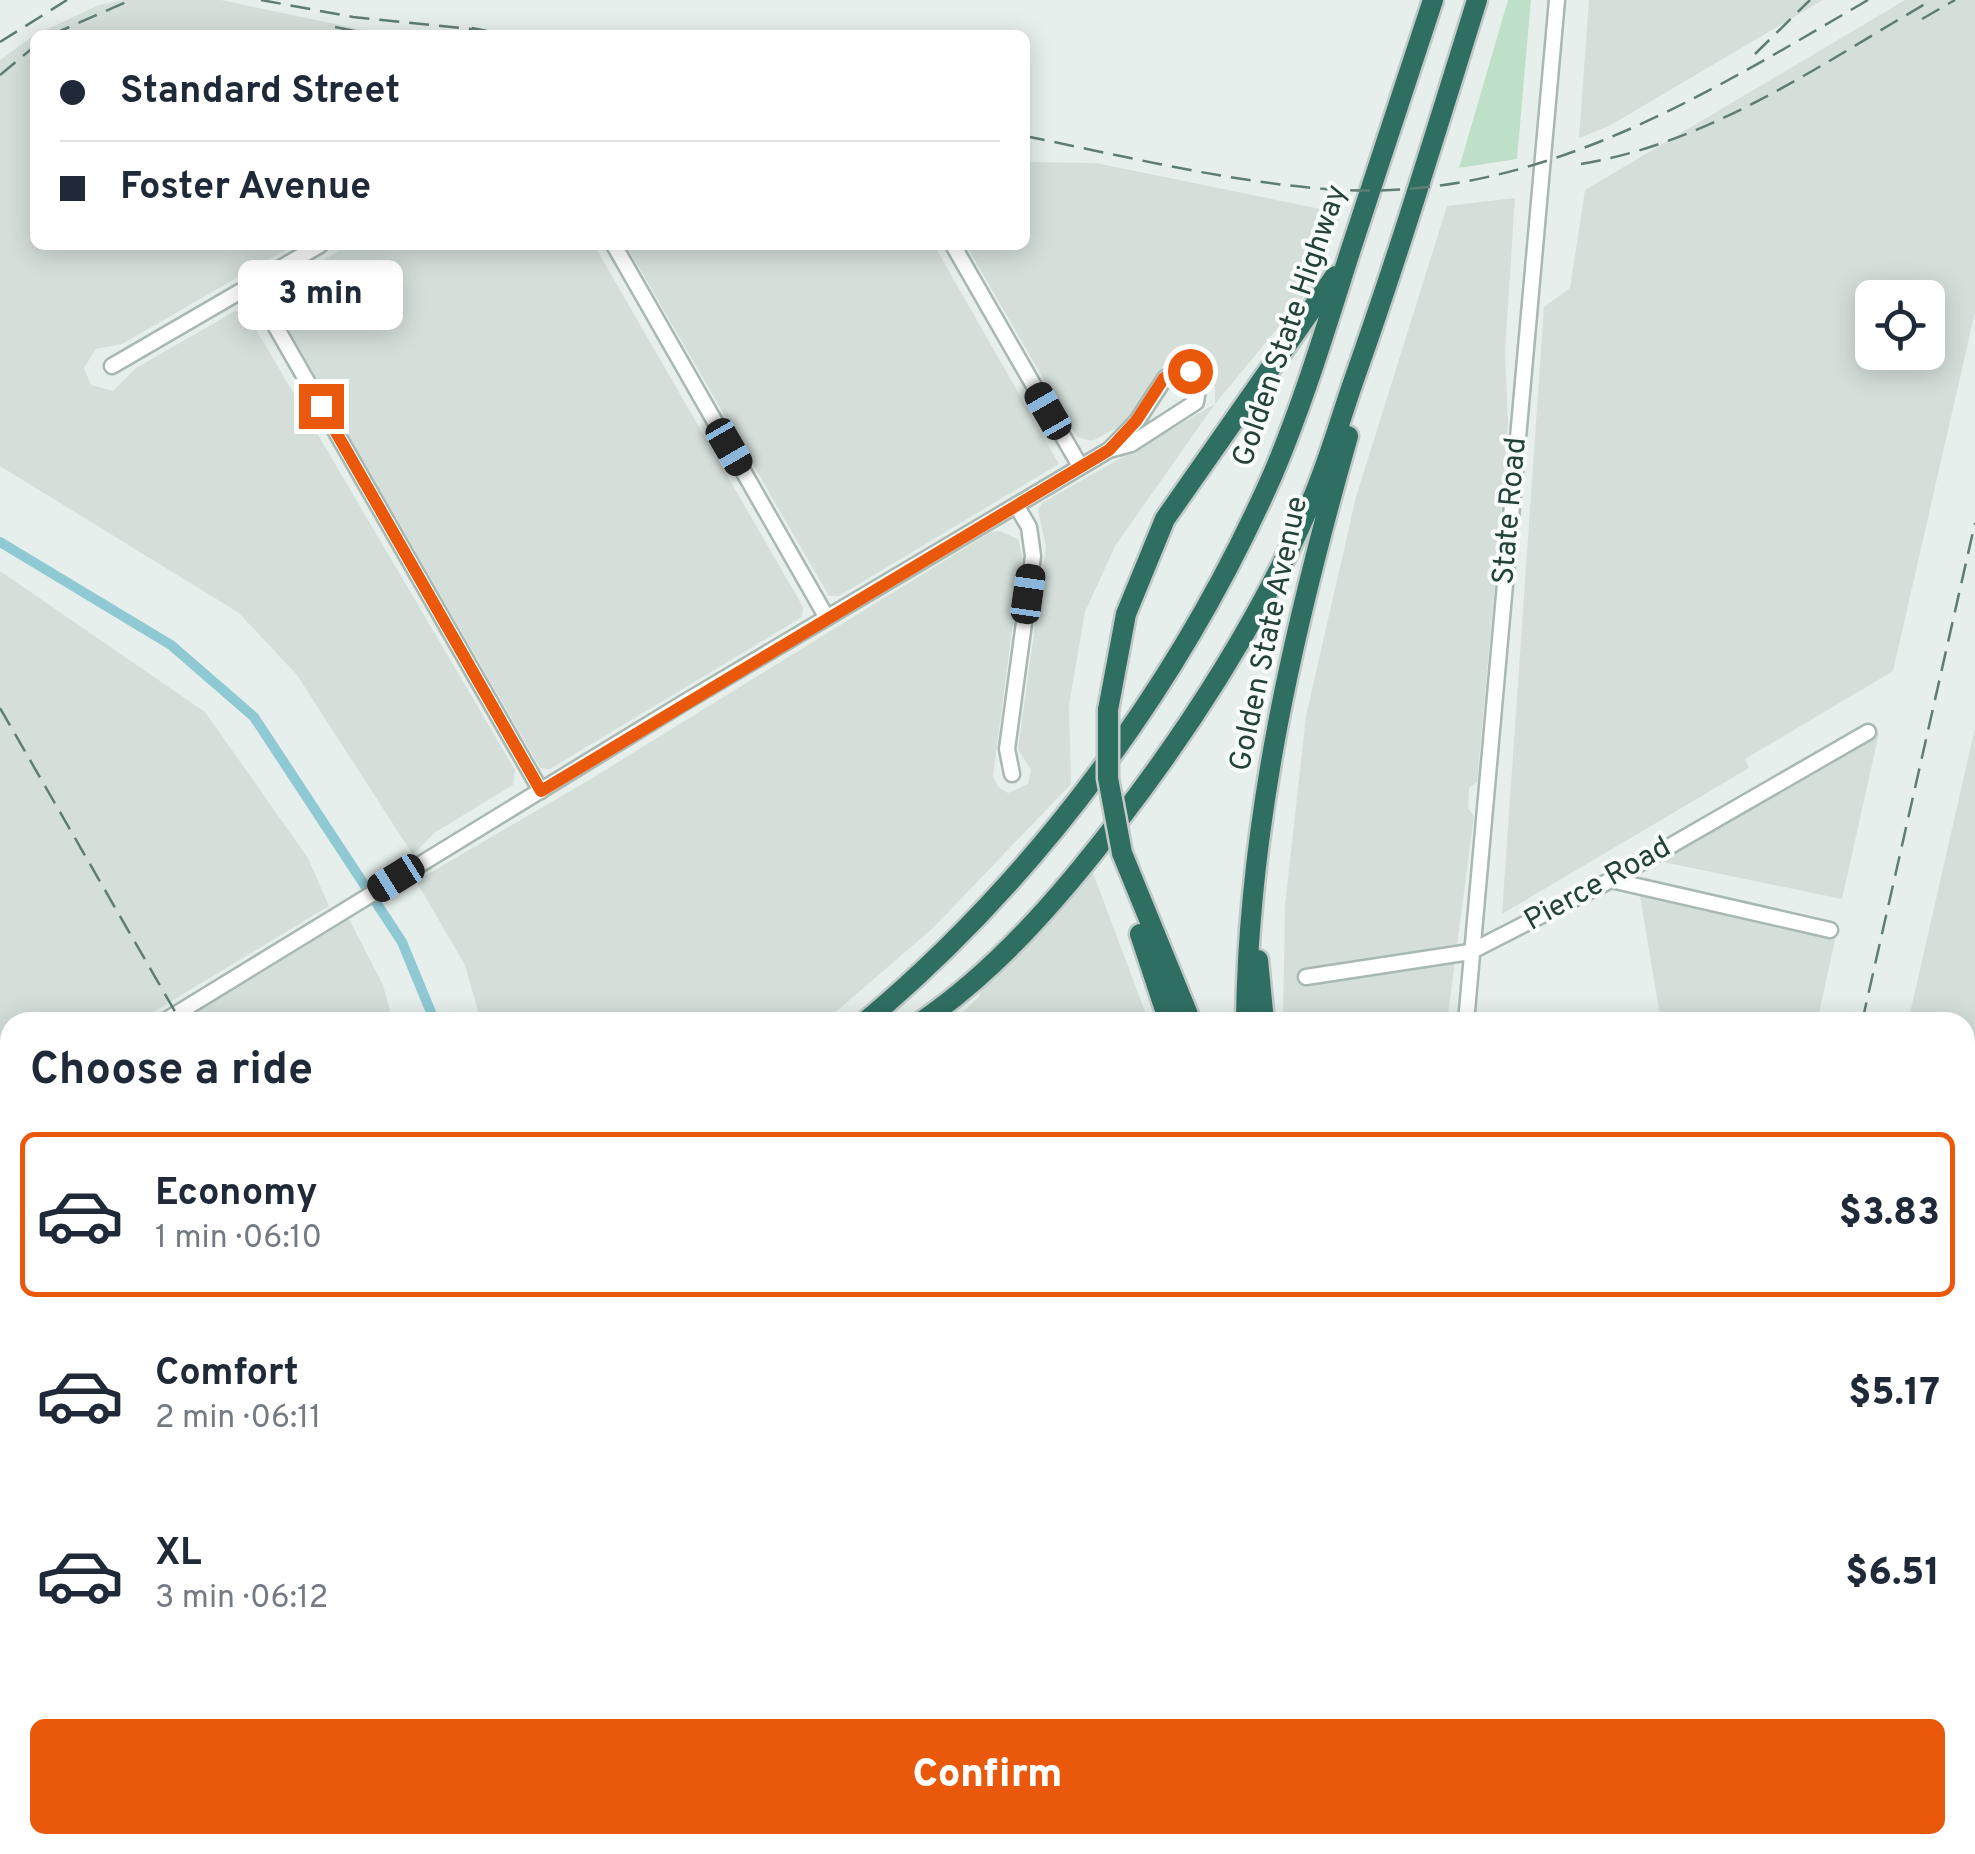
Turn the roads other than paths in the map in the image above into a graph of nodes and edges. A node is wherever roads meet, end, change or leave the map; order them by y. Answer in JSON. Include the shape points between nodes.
{"nodes":[{"id":1,"x":1433,"y":0,"type":"edge"},
{"id":2,"x":1477,"y":0,"type":"edge"},
{"id":3,"x":1558,"y":0,"type":"edge"},
{"id":4,"x":311,"y":250,"type":"edge"},
{"id":5,"x":617,"y":250,"type":"edge"},
{"id":6,"x":956,"y":250,"type":"edge"},
{"id":7,"x":1350,"y":253,"type":"junction"},
{"id":8,"x":1395,"y":265,"type":"junction"},
{"id":9,"x":252,"y":284,"type":"junction"},
{"id":10,"x":112,"y":366,"type":"dead end"},
{"id":11,"x":1109,"y":450,"type":"junction"},
{"id":12,"x":1080,"y":466,"type":"junction"},
{"id":13,"x":1016,"y":505,"type":"junction"},
{"id":14,"x":827,"y":618,"type":"junction"},
{"id":15,"x":1868,"y":732,"type":"dead end"},
{"id":16,"x":1012,"y":774,"type":"dead end"},
{"id":17,"x":541,"y":791,"type":"junction"},
{"id":18,"x":1122,"y":854,"type":"junction"},
{"id":19,"x":1611,"y":880,"type":"junction"},
{"id":20,"x":1252,"y":909,"type":"junction"},
{"id":21,"x":1830,"y":930,"type":"dead end"},
{"id":22,"x":1470,"y":952,"type":"junction"},
{"id":23,"x":1306,"y":976,"type":"dead end"},
{"id":24,"x":180,"y":1012,"type":"edge"},
{"id":25,"x":876,"y":1012,"type":"edge"},
{"id":26,"x":937,"y":1012,"type":"edge"},
{"id":27,"x":1166,"y":1012,"type":"edge"},
{"id":28,"x":1188,"y":1012,"type":"edge"},
{"id":29,"x":1247,"y":1012,"type":"edge"},
{"id":30,"x":1263,"y":1012,"type":"edge"},
{"id":31,"x":1467,"y":1012,"type":"edge"}],
"edges":[{"from":1,"to":7,"type":"highway","name":"Golden State Highway"},
{"from":2,"to":8,"type":"highway"},
{"from":3,"to":22,"type":"street","name":"State Road"},
{"from":4,"to":9,"type":"street"},
{"from":5,"to":14,"type":"street"},
{"from":6,"to":12,"type":"street"},
{"from":7,"to":18,"type":"highway","bridge":true,"via":[[1165,518],[1126,614],[1108,710],[1108,768]]},
{"from":7,"to":25,"type":"highway","name":"Golden State Highway","via":[[1274,470],[1164,678],[1082,793],[979,916]]},
{"from":8,"to":20,"type":"highway","name":"Golden State Avenue","via":[[1289,668]]},
{"from":8,"to":26,"type":"highway","via":[[1313,498],[1200,708],[1042,914]]},
{"from":9,"to":10,"type":"street"},
{"from":9,"to":17,"type":"street"},
{"from":11,"to":11,"type":"street","via":[[1132,444],[1188,410],[1200,394],[1195,375],[1184,368],[1171,372]]},
{"from":11,"to":12,"type":"street"},
{"from":12,"to":13,"type":"street"},
{"from":13,"to":14,"type":"street"},
{"from":13,"to":16,"type":"street","via":[[1029,528],[1033,556],[1007,749]]},
{"from":14,"to":17,"type":"street"},
{"from":15,"to":19,"type":"street","name":"Pierce Road"},
{"from":17,"to":24,"type":"street"},
{"from":18,"to":27,"type":"highway","via":[[1129,899]]},
{"from":18,"to":28,"type":"highway"},
{"from":19,"to":21,"type":"street"},
{"from":19,"to":22,"type":"street","name":"Pierce Road"},
{"from":20,"to":29,"type":"highway","name":"Golden State Avenue"},
{"from":20,"to":30,"type":"highway"},
{"from":22,"to":23,"type":"street","name":"Pierce Road"},
{"from":22,"to":31,"type":"street","name":"State Road"}]}
